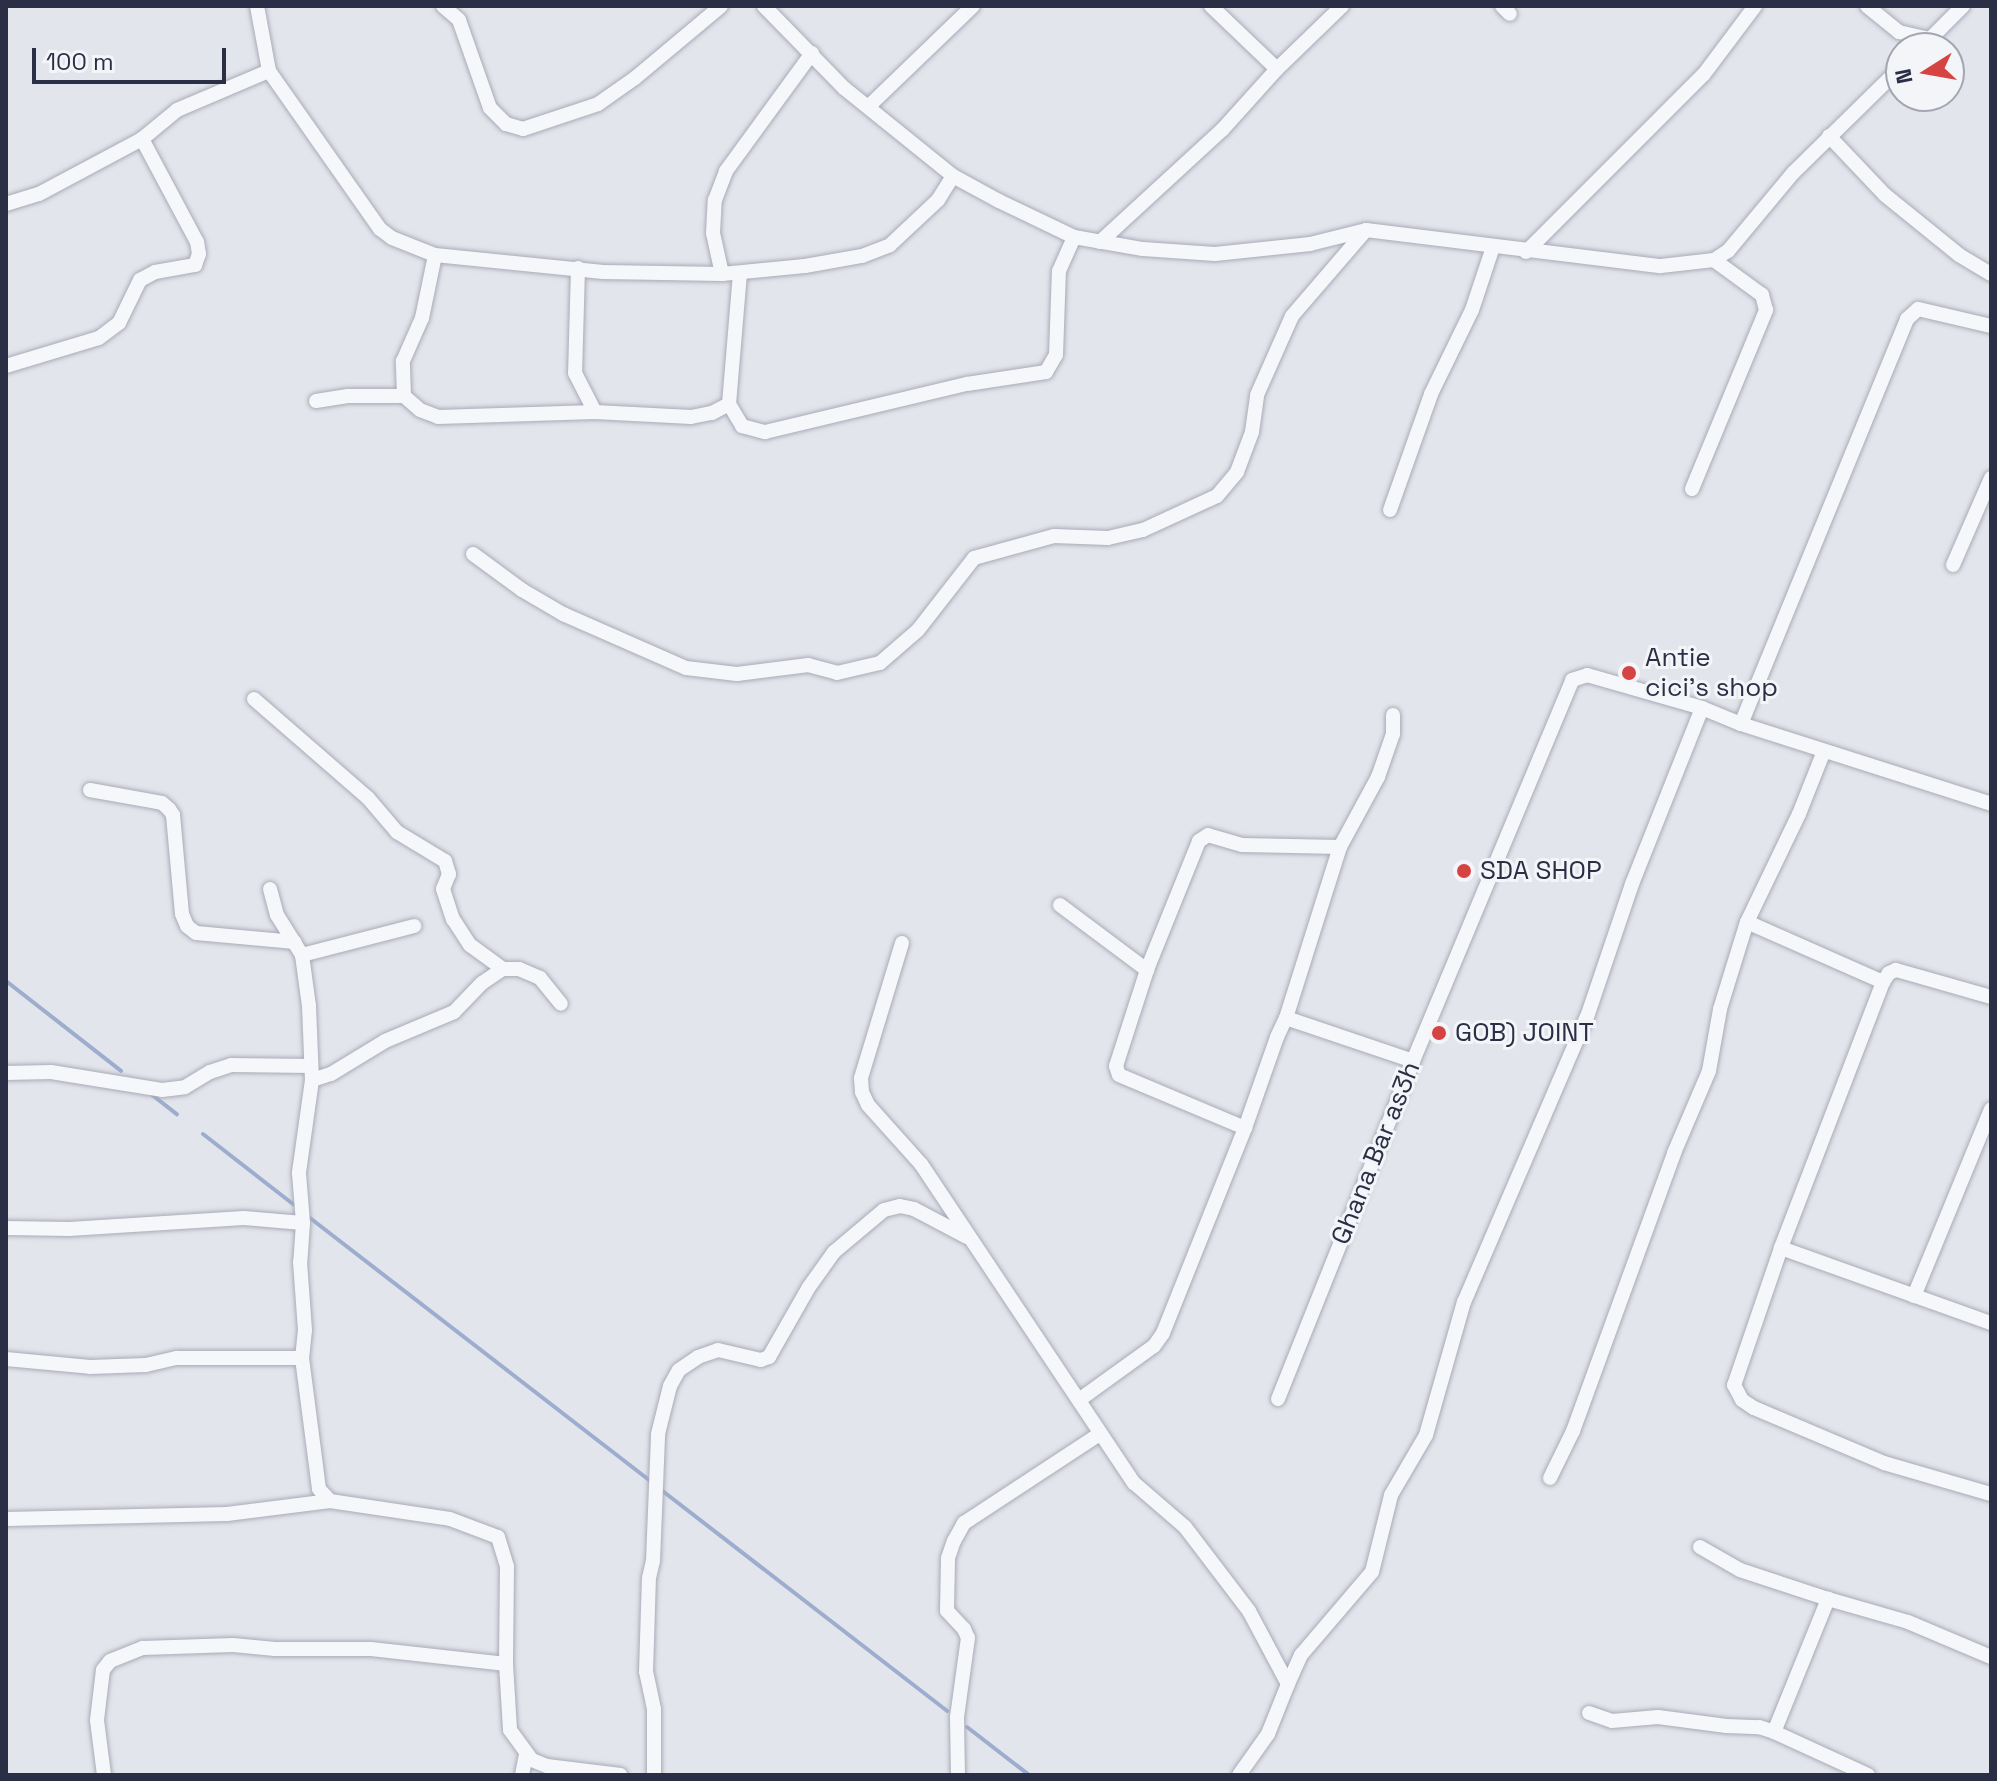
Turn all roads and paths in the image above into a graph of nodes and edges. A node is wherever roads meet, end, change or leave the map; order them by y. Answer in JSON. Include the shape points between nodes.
{"nodes":[{"id":1,"x":257,"y":6,"type":"edge"},
{"id":2,"x":443,"y":6,"type":"edge"},
{"id":3,"x":721,"y":6,"type":"edge"},
{"id":4,"x":764,"y":6,"type":"edge"},
{"id":5,"x":973,"y":6,"type":"edge"},
{"id":6,"x":1211,"y":6,"type":"edge"},
{"id":7,"x":1342,"y":6,"type":"edge"},
{"id":8,"x":1755,"y":6,"type":"edge"},
{"id":9,"x":1867,"y":6,"type":"edge"},
{"id":10,"x":1963,"y":6,"type":"edge"},
{"id":11,"x":1899,"y":32,"type":"edge"},
{"id":12,"x":1937,"y":32,"type":"edge"},
{"id":13,"x":812,"y":53,"type":"junction"},
{"id":14,"x":1277,"y":69,"type":"junction"},
{"id":15,"x":269,"y":71,"type":"junction"},
{"id":16,"x":1885,"y":82,"type":"edge"},
{"id":17,"x":869,"y":106,"type":"junction"},
{"id":18,"x":1829,"y":136,"type":"junction"},
{"id":19,"x":142,"y":139,"type":"junction"},
{"id":20,"x":953,"y":176,"type":"junction"},
{"id":21,"x":6,"y":204,"type":"edge"},
{"id":22,"x":1366,"y":230,"type":"junction"},
{"id":23,"x":1074,"y":237,"type":"junction"},
{"id":24,"x":1100,"y":242,"type":"junction"},
{"id":25,"x":1493,"y":247,"type":"junction"},
{"id":26,"x":1526,"y":252,"type":"junction"},
{"id":27,"x":435,"y":255,"type":"junction"},
{"id":28,"x":1714,"y":260,"type":"junction"},
{"id":29,"x":578,"y":268,"type":"junction"},
{"id":30,"x":740,"y":273,"type":"junction"},
{"id":31,"x":722,"y":274,"type":"junction"},
{"id":32,"x":1991,"y":274,"type":"edge"},
{"id":33,"x":1991,"y":326,"type":"edge"},
{"id":34,"x":6,"y":366,"type":"edge"},
{"id":35,"x":404,"y":396,"type":"junction"},
{"id":36,"x":316,"y":401,"type":"dead end"},
{"id":37,"x":729,"y":404,"type":"junction"},
{"id":38,"x":595,"y":412,"type":"junction"},
{"id":39,"x":1991,"y":478,"type":"edge"},
{"id":40,"x":1692,"y":489,"type":"dead end"},
{"id":41,"x":1390,"y":510,"type":"dead end"},
{"id":42,"x":473,"y":554,"type":"dead end"},
{"id":43,"x":1953,"y":565,"type":"dead end"},
{"id":44,"x":254,"y":699,"type":"dead end"},
{"id":45,"x":1702,"y":708,"type":"junction"},
{"id":46,"x":1393,"y":715,"type":"dead end"},
{"id":47,"x":1741,"y":724,"type":"junction"},
{"id":48,"x":1824,"y":751,"type":"junction"},
{"id":49,"x":90,"y":790,"type":"dead end"},
{"id":50,"x":1991,"y":804,"type":"edge"},
{"id":51,"x":1340,"y":847,"type":"junction"},
{"id":52,"x":270,"y":889,"type":"dead end"},
{"id":53,"x":1060,"y":905,"type":"dead end"},
{"id":54,"x":1747,"y":922,"type":"junction"},
{"id":55,"x":414,"y":926,"type":"dead end"},
{"id":56,"x":902,"y":943,"type":"dead end"},
{"id":57,"x":298,"y":948,"type":"junction"},
{"id":58,"x":503,"y":969,"type":"junction"},
{"id":59,"x":1147,"y":970,"type":"junction"},
{"id":60,"x":1883,"y":982,"type":"junction"},
{"id":61,"x":1991,"y":997,"type":"edge"},
{"id":62,"x":561,"y":1004,"type":"dead end"},
{"id":63,"x":1286,"y":1018,"type":"junction"},
{"id":64,"x":1413,"y":1061,"type":"junction"},
{"id":65,"x":6,"y":1073,"type":"edge"},
{"id":66,"x":311,"y":1073,"type":"junction"},
{"id":67,"x":1991,"y":1109,"type":"edge"},
{"id":68,"x":1245,"y":1128,"type":"junction"},
{"id":69,"x":303,"y":1223,"type":"junction"},
{"id":70,"x":6,"y":1228,"type":"edge"},
{"id":71,"x":967,"y":1237,"type":"junction"},
{"id":72,"x":1781,"y":1248,"type":"junction"},
{"id":73,"x":1914,"y":1296,"type":"junction"},
{"id":74,"x":1991,"y":1323,"type":"edge"},
{"id":75,"x":302,"y":1358,"type":"junction"},
{"id":76,"x":6,"y":1359,"type":"edge"},
{"id":77,"x":1278,"y":1399,"type":"dead end"},
{"id":78,"x":1079,"y":1400,"type":"junction"},
{"id":79,"x":1098,"y":1435,"type":"junction"},
{"id":80,"x":1550,"y":1478,"type":"dead end"},
{"id":81,"x":1991,"y":1494,"type":"edge"},
{"id":82,"x":330,"y":1501,"type":"junction"},
{"id":83,"x":6,"y":1519,"type":"edge"},
{"id":84,"x":1700,"y":1547,"type":"dead end"},
{"id":85,"x":1828,"y":1599,"type":"junction"},
{"id":86,"x":1991,"y":1657,"type":"edge"},
{"id":87,"x":506,"y":1664,"type":"junction"},
{"id":88,"x":1288,"y":1684,"type":"junction"},
{"id":89,"x":1589,"y":1713,"type":"dead end"},
{"id":90,"x":1774,"y":1732,"type":"junction"},
{"id":91,"x":526,"y":1754,"type":"junction"},
{"id":92,"x":104,"y":1775,"type":"edge"},
{"id":93,"x":522,"y":1775,"type":"edge"},
{"id":94,"x":620,"y":1775,"type":"edge"},
{"id":95,"x":654,"y":1775,"type":"edge"},
{"id":96,"x":958,"y":1775,"type":"edge"},
{"id":97,"x":1239,"y":1775,"type":"edge"},
{"id":98,"x":1868,"y":1775,"type":"edge"}],
"edges":[{"from":1,"to":15,"type":"street"},
{"from":2,"to":3,"type":"street","via":[[459,20],[490,108],[506,124],[523,129],[598,104]]},
{"from":4,"to":13,"type":"street"},
{"from":5,"to":17,"type":"street"},
{"from":6,"to":14,"type":"street"},
{"from":7,"to":14,"type":"street"},
{"from":8,"to":26,"type":"street","via":[[1704,74]]},
{"from":9,"to":11,"type":"street"},
{"from":10,"to":12,"type":"street"},
{"from":13,"to":17,"type":"street"},
{"from":13,"to":31,"type":"street","via":[[720,185],[713,233]]},
{"from":14,"to":24,"type":"street","via":[[1222,130]]},
{"from":15,"to":19,"type":"street","via":[[177,110]]},
{"from":15,"to":27,"type":"street","via":[[380,229]]},
{"from":16,"to":18,"type":"street"},
{"from":17,"to":20,"type":"street"},
{"from":18,"to":28,"type":"street","via":[[1728,251]]},
{"from":18,"to":32,"type":"street","via":[[1885,195]]},
{"from":19,"to":21,"type":"street","via":[[39,194]]},
{"from":19,"to":34,"type":"street","via":[[197,242],[195,265],[140,280],[119,323],[99,338]]},
{"from":20,"to":23,"type":"street"},
{"from":20,"to":30,"type":"street","via":[[938,200],[890,245],[862,256]]},
{"from":22,"to":24,"type":"street","via":[[1236,254]]},
{"from":22,"to":25,"type":"street"},
{"from":22,"to":42,"type":"street","via":[[1292,316],[1257,395],[1252,432],[1237,472],[1217,496],[1143,530],[1108,538],[1054,536],[974,558],[918,630],[880,663],[837,673],[808,665],[737,674],[686,668],[563,614]]},
{"from":23,"to":24,"type":"street"},
{"from":23,"to":37,"type":"street","via":[[1059,271],[1056,355],[1046,372],[967,384],[765,432],[742,426]]},
{"from":25,"to":26,"type":"street"},
{"from":25,"to":41,"type":"street","via":[[1472,310],[1431,394]]},
{"from":26,"to":28,"type":"street","via":[[1661,266]]},
{"from":27,"to":29,"type":"street"},
{"from":27,"to":35,"type":"street","via":[[422,318],[403,361]]},
{"from":28,"to":40,"type":"street","via":[[1756,289],[1766,310]]},
{"from":29,"to":31,"type":"street"},
{"from":29,"to":38,"type":"street","via":[[573,361]]},
{"from":30,"to":31,"type":"street"},
{"from":30,"to":37,"type":"street"},
{"from":33,"to":47,"type":"street","via":[[1918,309],[1907,319]]},
{"from":35,"to":36,"type":"street"},
{"from":35,"to":38,"type":"street","via":[[438,417]]},
{"from":37,"to":38,"type":"street","via":[[691,417]]},
{"from":39,"to":43,"type":"street"},
{"from":44,"to":58,"type":"street","via":[[368,798],[397,832],[445,861],[449,874],[443,889],[453,919],[470,945]]},
{"from":45,"to":47,"type":"street"},
{"from":45,"to":64,"type":"street","name":"Ghana Bar as3h","via":[[1587,675],[1566,687]]},
{"from":45,"to":88,"type":"street","via":[[1632,884],[1587,1017],[1464,1302],[1426,1435],[1391,1495],[1372,1572],[1301,1655]]},
{"from":46,"to":51,"type":"street","via":[[1393,734],[1378,777]]},
{"from":47,"to":48,"type":"street"},
{"from":48,"to":50,"type":"street"},
{"from":48,"to":54,"type":"street"},
{"from":49,"to":57,"type":"street","via":[[162,803],[169,809],[182,914],[196,933]]},
{"from":51,"to":59,"type":"street","via":[[1242,845],[1208,835],[1199,841]]},
{"from":51,"to":63,"type":"street"},
{"from":52,"to":57,"type":"street","via":[[277,915]]},
{"from":53,"to":59,"type":"street"},
{"from":54,"to":60,"type":"street"},
{"from":54,"to":80,"type":"street","via":[[1720,1009],[1709,1071],[1573,1431]]},
{"from":55,"to":57,"type":"street"},
{"from":56,"to":71,"type":"street","via":[[861,1078],[862,1092],[921,1164]]},
{"from":57,"to":66,"type":"street","via":[[309,1006]]},
{"from":58,"to":62,"type":"street","via":[[540,978]]},
{"from":58,"to":66,"type":"street","via":[[454,1012],[385,1041],[331,1074]]},
{"from":59,"to":68,"type":"street","via":[[1116,1066],[1119,1075]]},
{"from":60,"to":61,"type":"street","via":[[1896,970]]},
{"from":60,"to":72,"type":"street"},
{"from":63,"to":64,"type":"street"},
{"from":63,"to":68,"type":"street"},
{"from":64,"to":77,"type":"street","name":"Ghana Bar as3h"},
{"from":65,"to":66,"type":"street","via":[[51,1072],[162,1090],[185,1087],[231,1065]]},
{"from":66,"to":69,"type":"street","via":[[299,1173]]},
{"from":67,"to":73,"type":"street"},
{"from":68,"to":78,"type":"street","via":[[1163,1333],[1154,1346]]},
{"from":69,"to":70,"type":"street","via":[[244,1218]]},
{"from":69,"to":75,"type":"street"},
{"from":71,"to":78,"type":"street"},
{"from":71,"to":95,"type":"street","via":[[914,1209],[884,1210],[834,1252],[769,1357],[761,1360],[718,1350],[679,1370],[658,1434],[646,1650],[647,1689],[654,1709]]},
{"from":72,"to":73,"type":"street"},
{"from":72,"to":81,"type":"street","via":[[1734,1385],[1742,1400],[1884,1463]]},
{"from":73,"to":74,"type":"street"},
{"from":75,"to":76,"type":"street","via":[[166,1359],[90,1367]]},
{"from":75,"to":82,"type":"street","via":[[319,1489]]},
{"from":78,"to":79,"type":"street"},
{"from":79,"to":88,"type":"street","via":[[1134,1483],[1185,1527],[1206,1553],[1249,1611]]},
{"from":79,"to":96,"type":"street","via":[[964,1523],[954,1541],[948,1558],[947,1611],[968,1638],[957,1717]]},
{"from":82,"to":83,"type":"street","via":[[227,1514]]},
{"from":82,"to":87,"type":"street","via":[[450,1519],[498,1537],[507,1567]]},
{"from":84,"to":85,"type":"street","via":[[1740,1570]]},
{"from":85,"to":86,"type":"street","via":[[1908,1622]]},
{"from":85,"to":90,"type":"street"},
{"from":87,"to":91,"type":"street","via":[[510,1730]]},
{"from":87,"to":92,"type":"street","via":[[371,1649],[143,1648],[110,1661],[103,1670],[97,1720]]},
{"from":88,"to":97,"type":"street","via":[[1268,1734]]},
{"from":89,"to":90,"type":"street","via":[[1612,1721],[1658,1717]]},
{"from":90,"to":98,"type":"street"},
{"from":91,"to":93,"type":"street"},
{"from":91,"to":94,"type":"street","via":[[547,1766]]}]}
